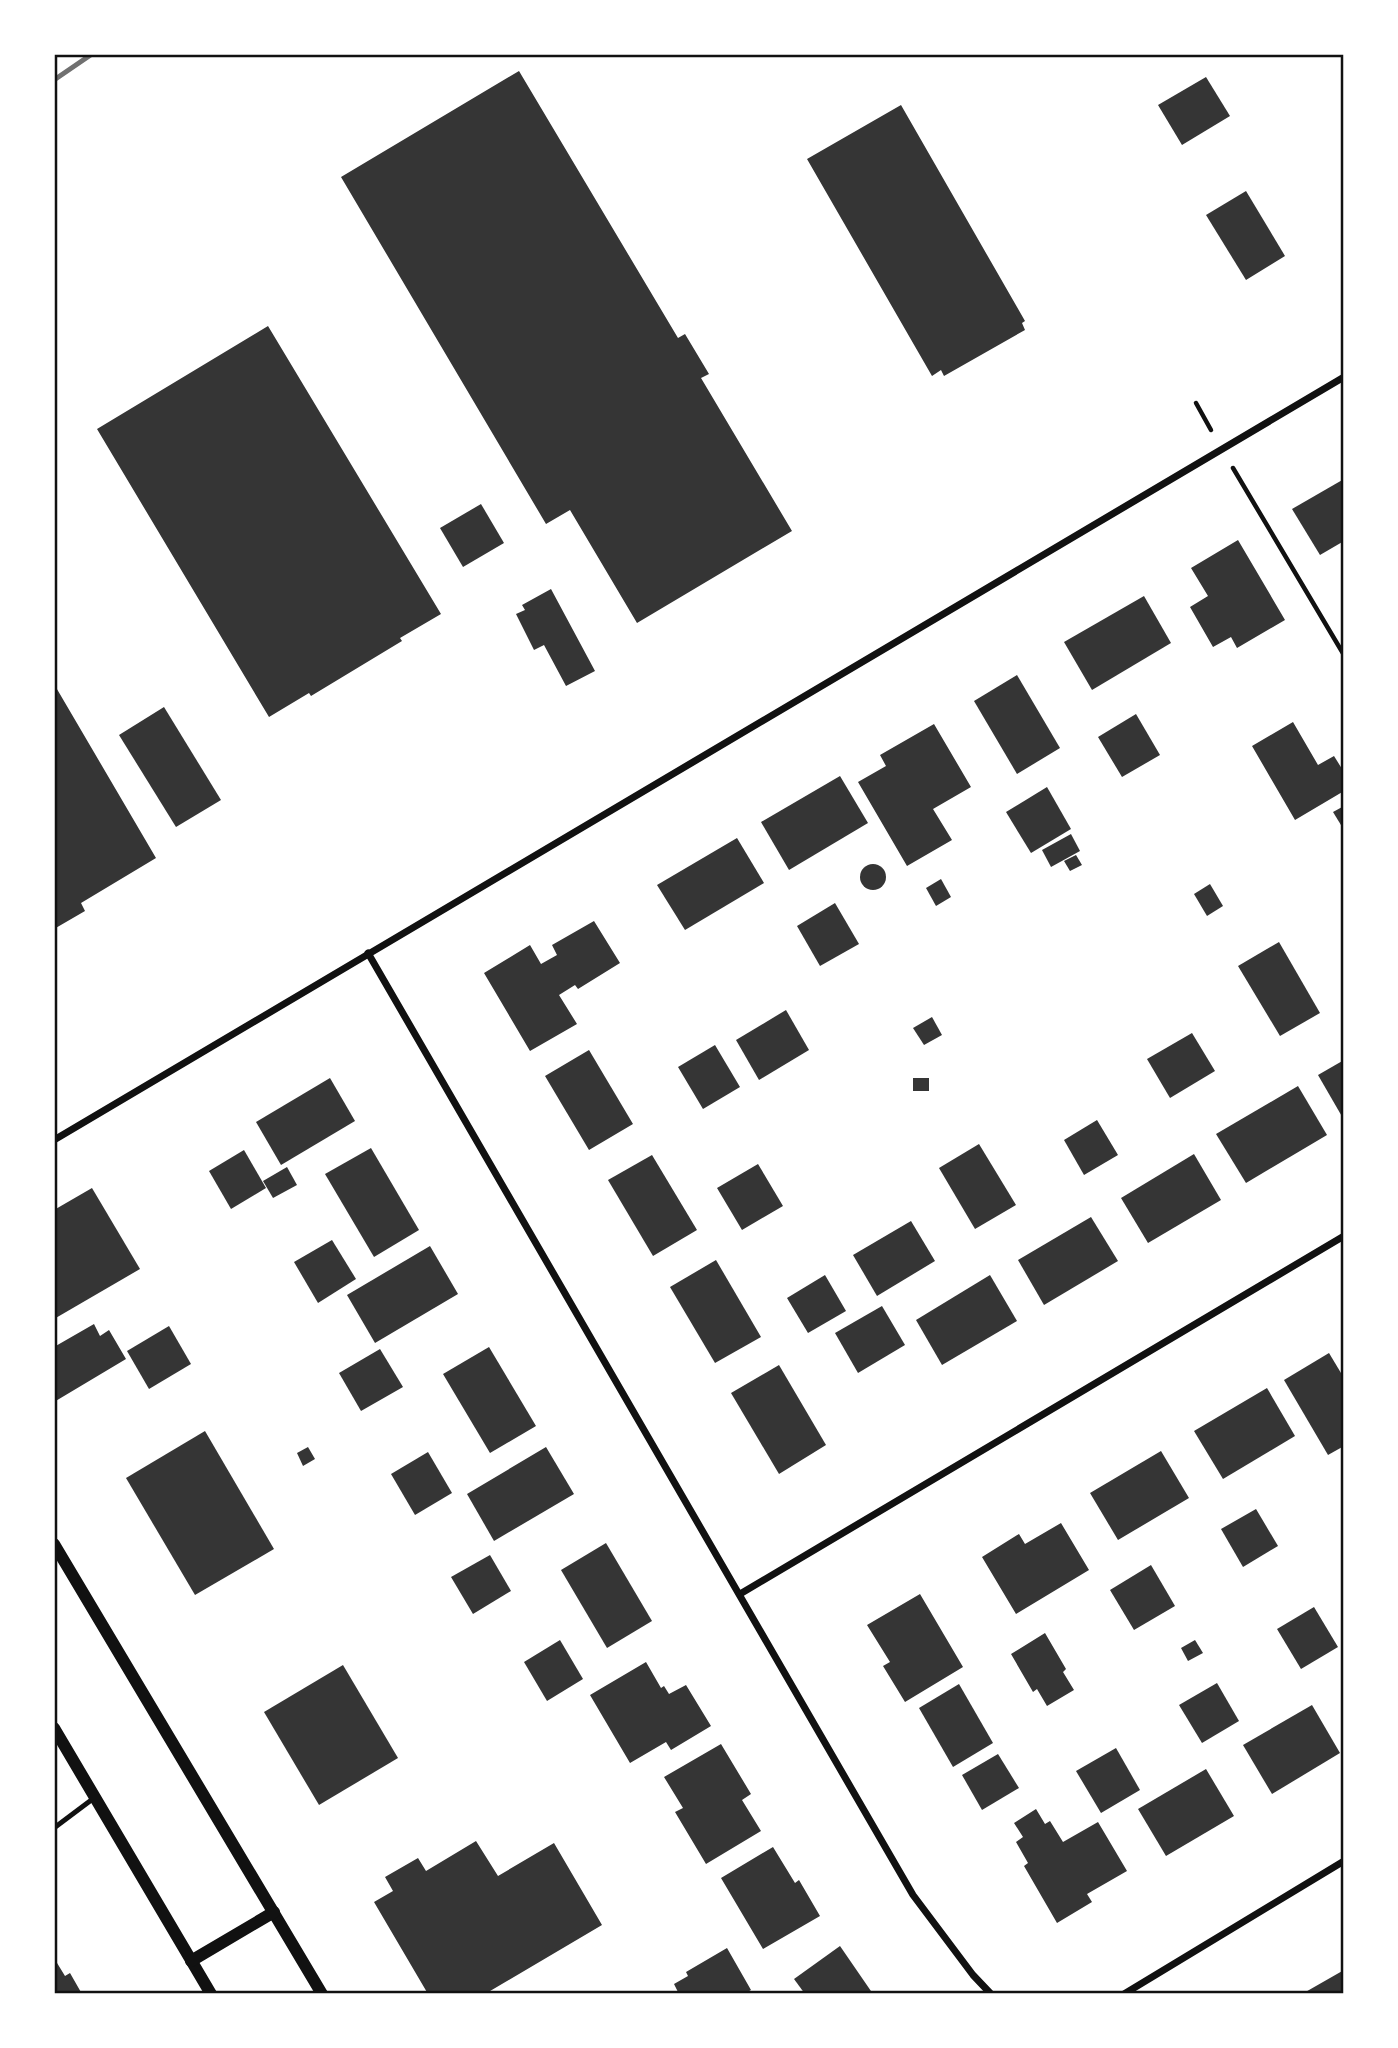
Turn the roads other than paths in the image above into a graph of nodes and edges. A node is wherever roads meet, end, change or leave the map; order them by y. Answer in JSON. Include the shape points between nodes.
{"nodes":[{"id":1,"x":1344,"y":377,"type":"edge"},
{"id":2,"x":368,"y":953,"type":"junction"},
{"id":3,"x":54,"y":1140,"type":"edge"},
{"id":4,"x":1344,"y":1236,"type":"edge"},
{"id":5,"x":54,"y":1544,"type":"edge"},
{"id":6,"x":740,"y":1594,"type":"junction"},
{"id":7,"x":54,"y":1728,"type":"edge"},
{"id":8,"x":95,"y":1797,"type":"junction"},
{"id":9,"x":54,"y":1828,"type":"edge"},
{"id":10,"x":1344,"y":1861,"type":"edge"},
{"id":11,"x":274,"y":1912,"type":"junction"},
{"id":12,"x":191,"y":1961,"type":"junction"},
{"id":13,"x":211,"y":1994,"type":"edge"},
{"id":14,"x":322,"y":1994,"type":"edge"},
{"id":15,"x":991,"y":1994,"type":"edge"},
{"id":16,"x":1124,"y":1994,"type":"edge"}],
"edges":[{"from":1,"to":2,"type":"street"},
{"from":2,"to":3,"type":"street"},
{"from":2,"to":6,"type":"street"},
{"from":4,"to":6,"type":"street"},
{"from":5,"to":11,"type":"street"},
{"from":6,"to":15,"type":"street","via":[[912,1895]]},
{"from":7,"to":8,"type":"street"},
{"from":8,"to":9,"type":"lane"},
{"from":8,"to":12,"type":"street"},
{"from":10,"to":16,"type":"street"},
{"from":11,"to":12,"type":"street"},
{"from":11,"to":14,"type":"street"},
{"from":12,"to":13,"type":"street"}]}
